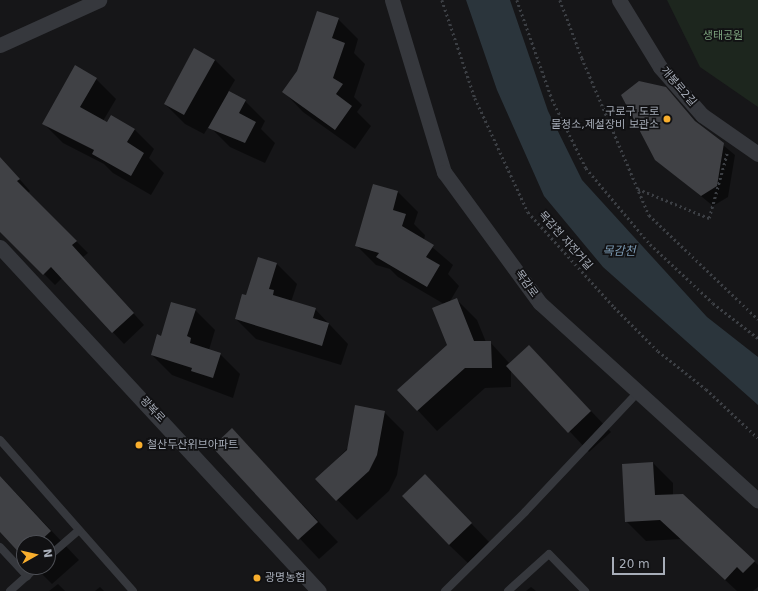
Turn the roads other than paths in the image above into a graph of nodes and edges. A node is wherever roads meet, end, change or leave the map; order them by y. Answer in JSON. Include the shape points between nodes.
{"nodes":[{"id":1,"x":99,"y":0,"type":"edge"},
{"id":2,"x":392,"y":0,"type":"edge"},
{"id":3,"x":619,"y":0,"type":"edge"},
{"id":4,"x":0,"y":45,"type":"edge"},
{"id":5,"x":758,"y":154,"type":"edge"},
{"id":6,"x":0,"y":247,"type":"edge"},
{"id":7,"x":638,"y":392,"type":"junction"},
{"id":8,"x":0,"y":440,"type":"edge"},
{"id":9,"x":758,"y":501,"type":"edge"},
{"id":10,"x":78,"y":531,"type":"junction"},
{"id":11,"x":0,"y":547,"type":"edge"},
{"id":12,"x":56,"y":550,"type":"edge"},
{"id":13,"x":27,"y":576,"type":"joint"},
{"id":14,"x":10,"y":591,"type":"edge"},
{"id":15,"x":133,"y":591,"type":"edge"},
{"id":16,"x":319,"y":591,"type":"edge"},
{"id":17,"x":445,"y":591,"type":"edge"},
{"id":18,"x":508,"y":591,"type":"edge"},
{"id":19,"x":585,"y":591,"type":"edge"}],
"edges":[{"from":1,"to":4,"type":"street"},
{"from":2,"to":7,"type":"street","name":"목감로","via":[[444,172],[540,303]]},
{"from":3,"to":5,"type":"street","name":"개봉로2길","via":[[660,67],[702,116]]},
{"from":6,"to":16,"type":"street","name":"광복로"},
{"from":7,"to":9,"type":"street","name":"목감로"},
{"from":7,"to":17,"type":"lane"},
{"from":8,"to":10,"type":"lane"},
{"from":10,"to":12,"type":"lane"},
{"from":10,"to":15,"type":"lane"},
{"from":11,"to":13,"type":"lane"},
{"from":13,"to":14,"type":"lane"},
{"from":18,"to":19,"type":"lane","via":[[549,554]]}]}
